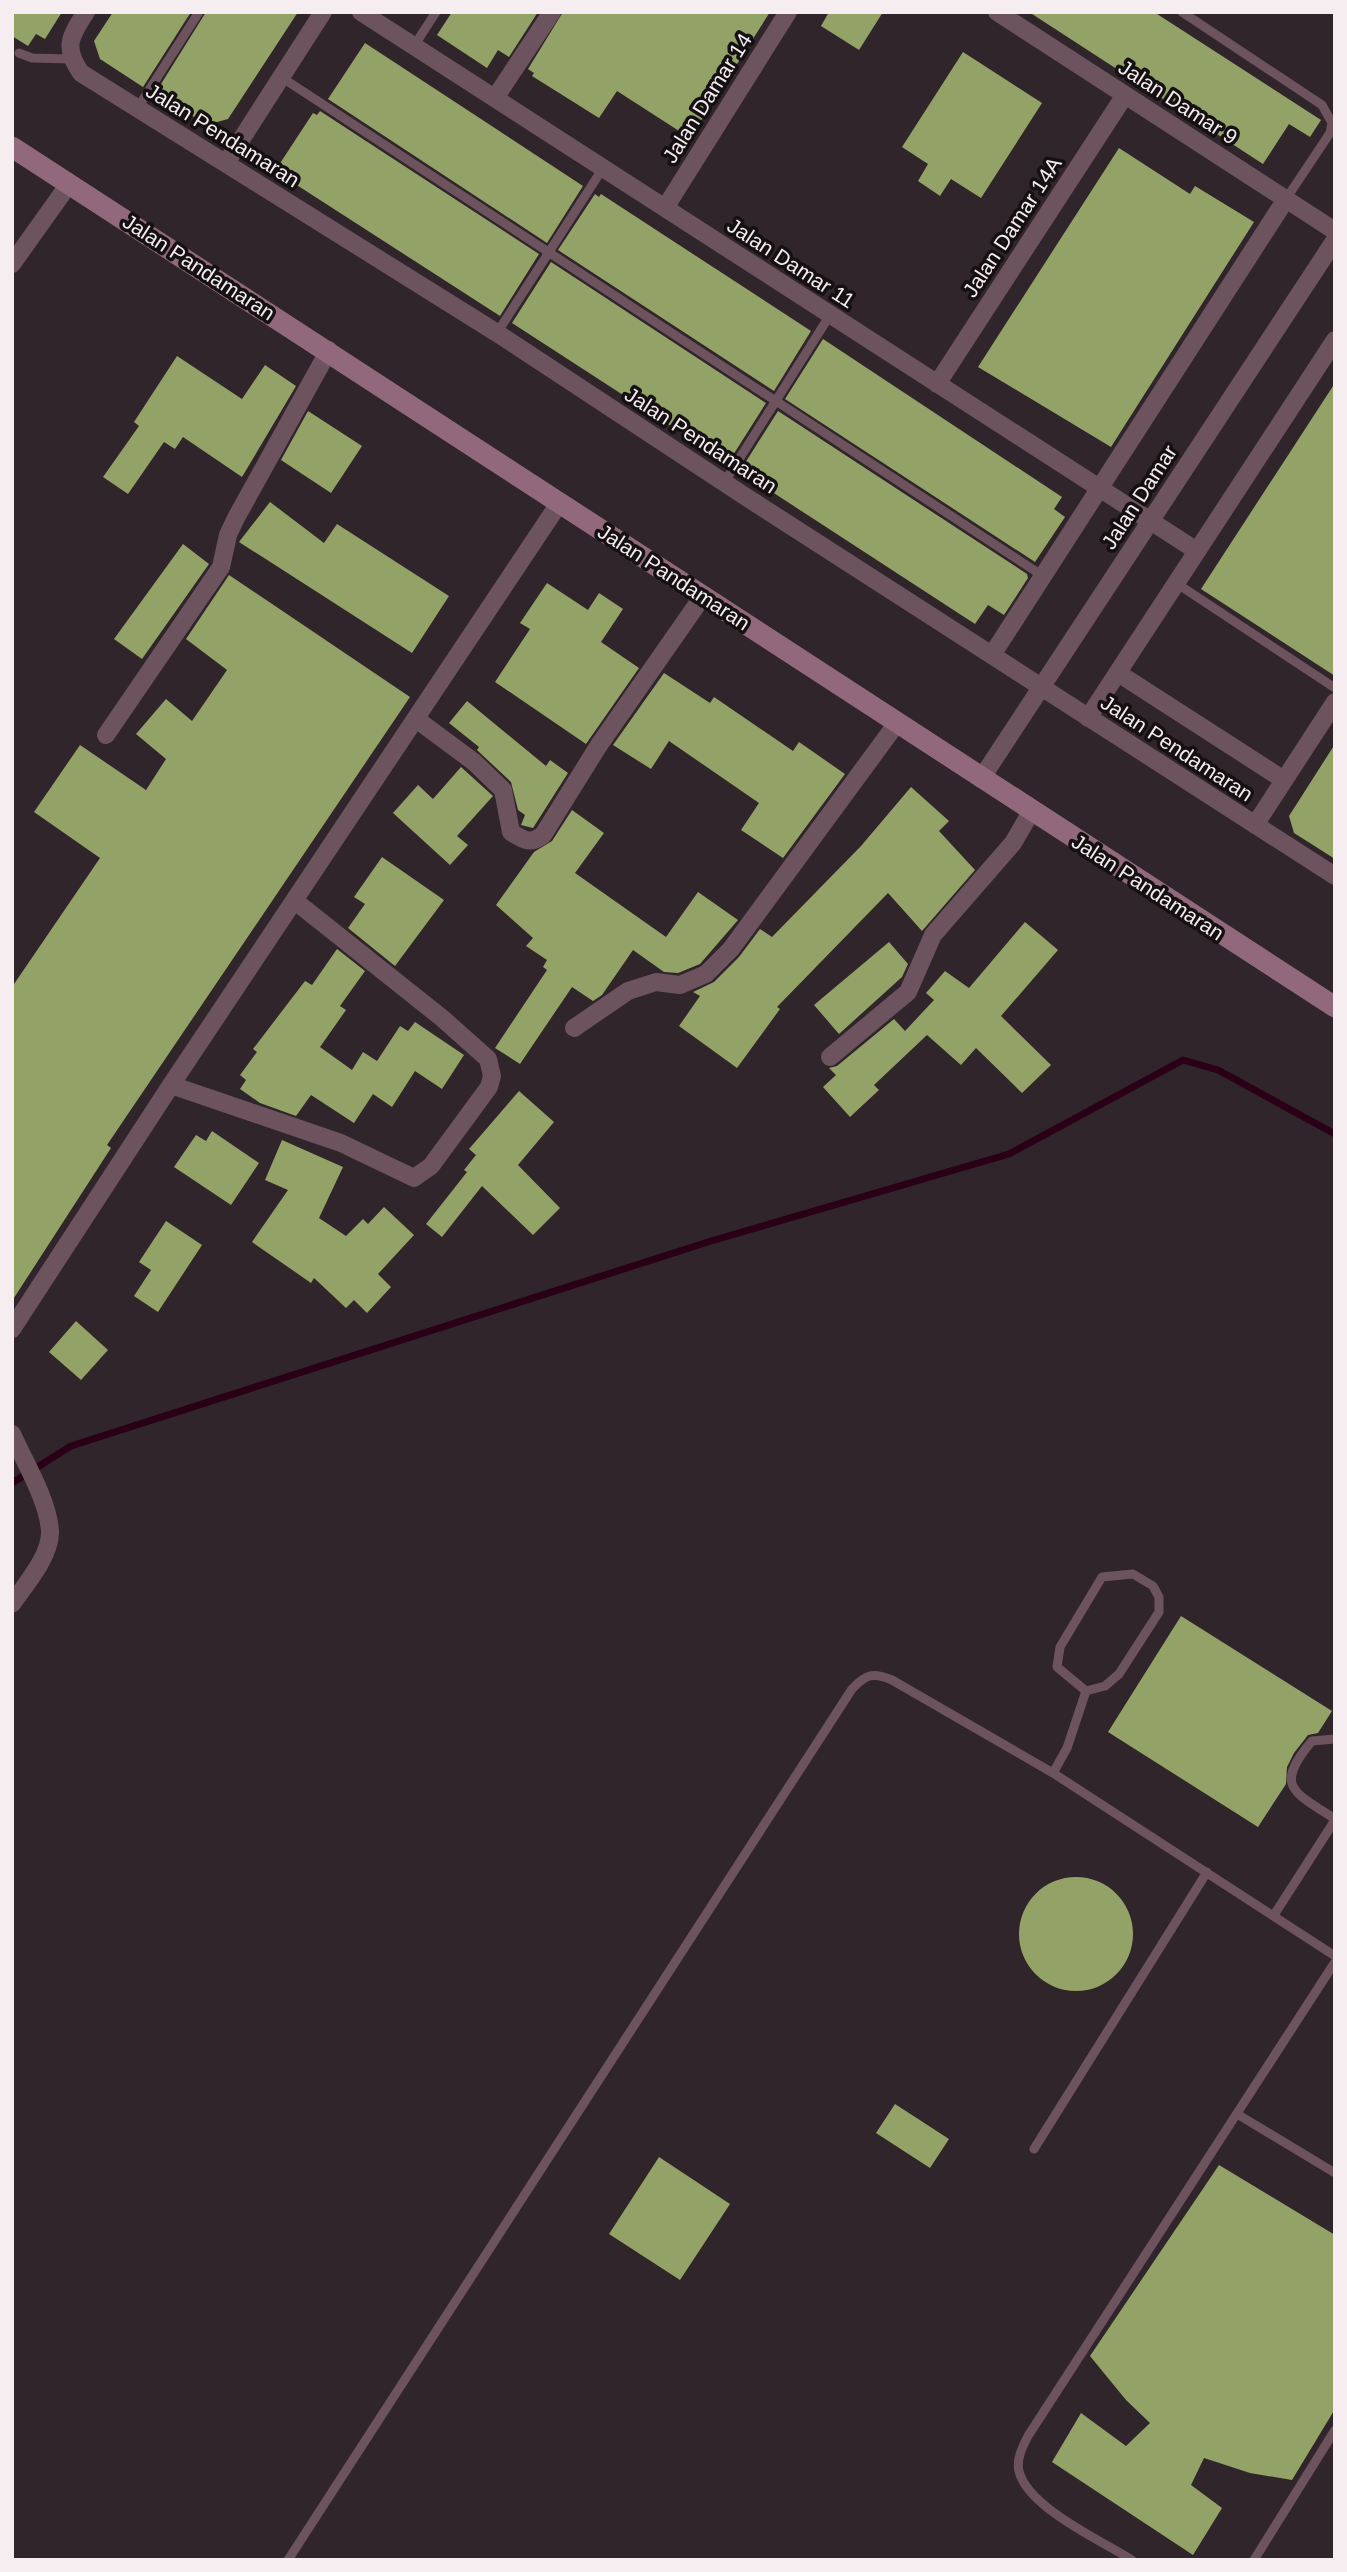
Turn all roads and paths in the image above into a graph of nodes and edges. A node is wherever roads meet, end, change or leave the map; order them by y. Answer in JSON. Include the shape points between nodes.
{"nodes":[{"id":1,"x":86,"y":12,"type":"edge"},
{"id":2,"x":200,"y":12,"type":"edge"},
{"id":3,"x":323,"y":12,"type":"edge"},
{"id":4,"x":361,"y":12,"type":"edge"},
{"id":5,"x":436,"y":12,"type":"edge"},
{"id":6,"x":552,"y":12,"type":"edge"},
{"id":7,"x":788,"y":12,"type":"edge"},
{"id":8,"x":997,"y":12,"type":"edge"},
{"id":9,"x":1182,"y":12,"type":"edge"},
{"id":10,"x":414,"y":46,"type":"junction"},
{"id":11,"x":19,"y":53,"type":"dead end"},
{"id":12,"x":71,"y":59,"type":"junction"},
{"id":13,"x":281,"y":77,"type":"junction"},
{"id":14,"x":1125,"y":95,"type":"junction"},
{"id":15,"x":495,"y":98,"type":"junction"},
{"id":16,"x":137,"y":109,"type":"junction"},
{"id":17,"x":12,"y":147,"type":"edge"},
{"id":18,"x":226,"y":163,"type":"junction"},
{"id":19,"x":603,"y":168,"type":"junction"},
{"id":20,"x":69,"y":184,"type":"junction"},
{"id":21,"x":1286,"y":199,"type":"junction"},
{"id":22,"x":665,"y":208,"type":"junction"},
{"id":23,"x":1335,"y":231,"type":"edge"},
{"id":24,"x":1335,"y":240,"type":"edge"},
{"id":25,"x":550,"y":252,"type":"junction"},
{"id":26,"x":12,"y":264,"type":"edge"},
{"id":27,"x":830,"y":315,"type":"junction"},
{"id":28,"x":497,"y":333,"type":"junction"},
{"id":29,"x":1335,"y":340,"type":"edge"},
{"id":30,"x":328,"y":351,"type":"junction"},
{"id":31,"x":937,"y":384,"type":"junction"},
{"id":32,"x":776,"y":401,"type":"junction"},
{"id":33,"x":724,"y":483,"type":"junction"},
{"id":34,"x":1099,"y":488,"type":"junction"},
{"id":35,"x":561,"y":502,"type":"junction"},
{"id":36,"x":1151,"y":521,"type":"junction"},
{"id":37,"x":1197,"y":551,"type":"junction"},
{"id":38,"x":1043,"y":576,"type":"junction"},
{"id":39,"x":1176,"y":583,"type":"junction"},
{"id":40,"x":703,"y":596,"type":"junction"},
{"id":41,"x":992,"y":655,"type":"junction"},
{"id":42,"x":1118,"y":673,"type":"junction"},
{"id":43,"x":1042,"y":688,"type":"junction"},
{"id":44,"x":1335,"y":688,"type":"edge"},
{"id":45,"x":1335,"y":702,"type":"edge"},
{"id":46,"x":1088,"y":718,"type":"junction"},
{"id":47,"x":416,"y":719,"type":"junction"},
{"id":48,"x":897,"y":723,"type":"junction"},
{"id":49,"x":106,"y":734,"type":"dead end"},
{"id":50,"x":981,"y":779,"type":"junction"},
{"id":51,"x":1284,"y":780,"type":"junction"},
{"id":52,"x":1031,"y":812,"type":"junction"},
{"id":53,"x":1255,"y":825,"type":"junction"},
{"id":54,"x":1335,"y":876,"type":"edge"},
{"id":55,"x":295,"y":901,"type":"junction"},
{"id":56,"x":1335,"y":1007,"type":"edge"},
{"id":57,"x":574,"y":1028,"type":"dead end"},
{"id":58,"x":830,"y":1057,"type":"dead end"},
{"id":59,"x":171,"y":1085,"type":"junction"},
{"id":60,"x":12,"y":1329,"type":"edge"},
{"id":61,"x":12,"y":1434,"type":"edge"},
{"id":62,"x":12,"y":1604,"type":"edge"},
{"id":63,"x":1086,"y":1691,"type":"junction"},
{"id":64,"x":1335,"y":1739,"type":"edge"},
{"id":65,"x":1053,"y":1773,"type":"junction"},
{"id":66,"x":1335,"y":1820,"type":"edge"},
{"id":67,"x":1207,"y":1872,"type":"junction"},
{"id":68,"x":1274,"y":1915,"type":"junction"},
{"id":69,"x":1335,"y":1956,"type":"edge"},
{"id":70,"x":1335,"y":1962,"type":"edge"},
{"id":71,"x":1237,"y":2114,"type":"junction"},
{"id":72,"x":1034,"y":2148,"type":"dead end"},
{"id":73,"x":1335,"y":2173,"type":"edge"},
{"id":74,"x":1335,"y":2430,"type":"edge"},
{"id":75,"x":288,"y":2560,"type":"edge"},
{"id":76,"x":1132,"y":2560,"type":"edge"},
{"id":77,"x":1254,"y":2560,"type":"edge"}],
"edges":[{"from":1,"to":12,"type":"street","via":[[71,39]]},
{"from":2,"to":16,"type":"lane"},
{"from":3,"to":13,"type":"street"},
{"from":4,"to":10,"type":"street","name":"Jalan Damar 11"},
{"from":5,"to":10,"type":"lane"},
{"from":6,"to":15,"type":"street"},
{"from":7,"to":22,"type":"street","name":"Jalan Damar 14"},
{"from":8,"to":14,"type":"street","name":"Jalan Damar 9"},
{"from":9,"to":21,"type":"lane","via":[[1329,114],[1330,133]]},
{"from":10,"to":15,"type":"street","name":"Jalan Damar 11"},
{"from":11,"to":12,"type":"lane"},
{"from":12,"to":16,"type":"street","name":"Jalan Pendamaran","via":[[81,73]]},
{"from":13,"to":18,"type":"street"},
{"from":13,"to":25,"type":"lane"},
{"from":14,"to":21,"type":"street","name":"Jalan Damar 9"},
{"from":14,"to":31,"type":"street","name":"Jalan Damar 14A"},
{"from":15,"to":19,"type":"street","name":"Jalan Damar 11"},
{"from":16,"to":18,"type":"street","name":"Jalan Pendamaran"},
{"from":17,"to":20,"type":"main road","name":"Jalan Pandamaran"},
{"from":18,"to":28,"type":"street","name":"Jalan Pendamaran"},
{"from":19,"to":22,"type":"street","name":"Jalan Damar 11"},
{"from":19,"to":25,"type":"lane"},
{"from":20,"to":26,"type":"street"},
{"from":20,"to":30,"type":"main road","name":"Jalan Pandamaran"},
{"from":21,"to":23,"type":"street","name":"Jalan Damar 9"},
{"from":21,"to":34,"type":"street","name":"Jalan Damar"},
{"from":22,"to":27,"type":"street","name":"Jalan Damar 11"},
{"from":24,"to":36,"type":"street","name":"Jalan Damar"},
{"from":25,"to":28,"type":"lane"},
{"from":25,"to":32,"type":"lane"},
{"from":27,"to":31,"type":"street","name":"Jalan Damar 11"},
{"from":27,"to":32,"type":"lane"},
{"from":28,"to":33,"type":"street","name":"Jalan Pendamaran"},
{"from":29,"to":37,"type":"street"},
{"from":30,"to":35,"type":"main road","name":"Jalan Pandamaran"},
{"from":30,"to":49,"type":"street","via":[[236,517],[221,566]]},
{"from":31,"to":34,"type":"street","name":"Jalan Damar 11"},
{"from":32,"to":33,"type":"lane"},
{"from":32,"to":38,"type":"lane"},
{"from":33,"to":41,"type":"street","name":"Jalan Pendamaran"},
{"from":34,"to":36,"type":"street","name":"Jalan Damar 11"},
{"from":34,"to":38,"type":"street","name":"Jalan Damar"},
{"from":35,"to":40,"type":"main road","name":"Jalan Pandamaran"},
{"from":35,"to":47,"type":"street"},
{"from":36,"to":37,"type":"street","name":"Jalan Damar 11"},
{"from":36,"to":43,"type":"street","name":"Jalan Damar"},
{"from":37,"to":39,"type":"street"},
{"from":38,"to":41,"type":"street","name":"Jalan Damar"},
{"from":39,"to":42,"type":"street"},
{"from":39,"to":44,"type":"lane"},
{"from":40,"to":47,"type":"street","via":[[535,841],[525,841],[511,832],[503,790]]},
{"from":40,"to":48,"type":"main road","name":"Jalan Pandamaran"},
{"from":41,"to":43,"type":"street","name":"Jalan Pendamaran"},
{"from":42,"to":46,"type":"street"},
{"from":42,"to":51,"type":"street"},
{"from":43,"to":46,"type":"street","name":"Jalan Pendamaran"},
{"from":43,"to":50,"type":"street","name":"Jalan Damar"},
{"from":45,"to":51,"type":"street"},
{"from":46,"to":53,"type":"street","name":"Jalan Pendamaran"},
{"from":47,"to":55,"type":"street"},
{"from":48,"to":50,"type":"main road","name":"Jalan Pandamaran"},
{"from":48,"to":57,"type":"street","via":[[730,949],[706,974],[680,985],[656,982],[628,991]]},
{"from":50,"to":52,"type":"main road","name":"Jalan Pandamaran"},
{"from":51,"to":53,"type":"street"},
{"from":52,"to":56,"type":"main road","name":"Jalan Pandamaran"},
{"from":52,"to":58,"type":"street","via":[[1013,843],[933,935],[908,992]]},
{"from":53,"to":54,"type":"street","name":"Jalan Pendamaran"},
{"from":55,"to":59,"type":"street"},
{"from":55,"to":59,"type":"street","via":[[488,1059],[489,1087],[432,1166],[414,1178],[341,1143]]},
{"from":59,"to":60,"type":"street"},
{"from":61,"to":62,"type":"street","via":[[50,1532],[46,1550]]},
{"from":63,"to":63,"type":"lane","via":[[1057,1667],[1060,1647],[1102,1577],[1133,1574],[1153,1586],[1159,1612],[1119,1674],[1105,1686]]},
{"from":63,"to":65,"type":"lane","via":[[1067,1748]]},
{"from":64,"to":66,"type":"lane","via":[[1312,1741],[1290,1770],[1297,1793]]},
{"from":65,"to":67,"type":"lane"},
{"from":65,"to":75,"type":"lane","via":[[876,1673],[852,1689]]},
{"from":66,"to":68,"type":"lane"},
{"from":67,"to":68,"type":"lane"},
{"from":67,"to":72,"type":"lane"},
{"from":68,"to":69,"type":"lane"},
{"from":70,"to":71,"type":"lane"},
{"from":71,"to":73,"type":"lane"},
{"from":71,"to":76,"type":"lane","via":[[1020,2455],[1018,2469],[1034,2496]]},
{"from":74,"to":77,"type":"lane"}]}
